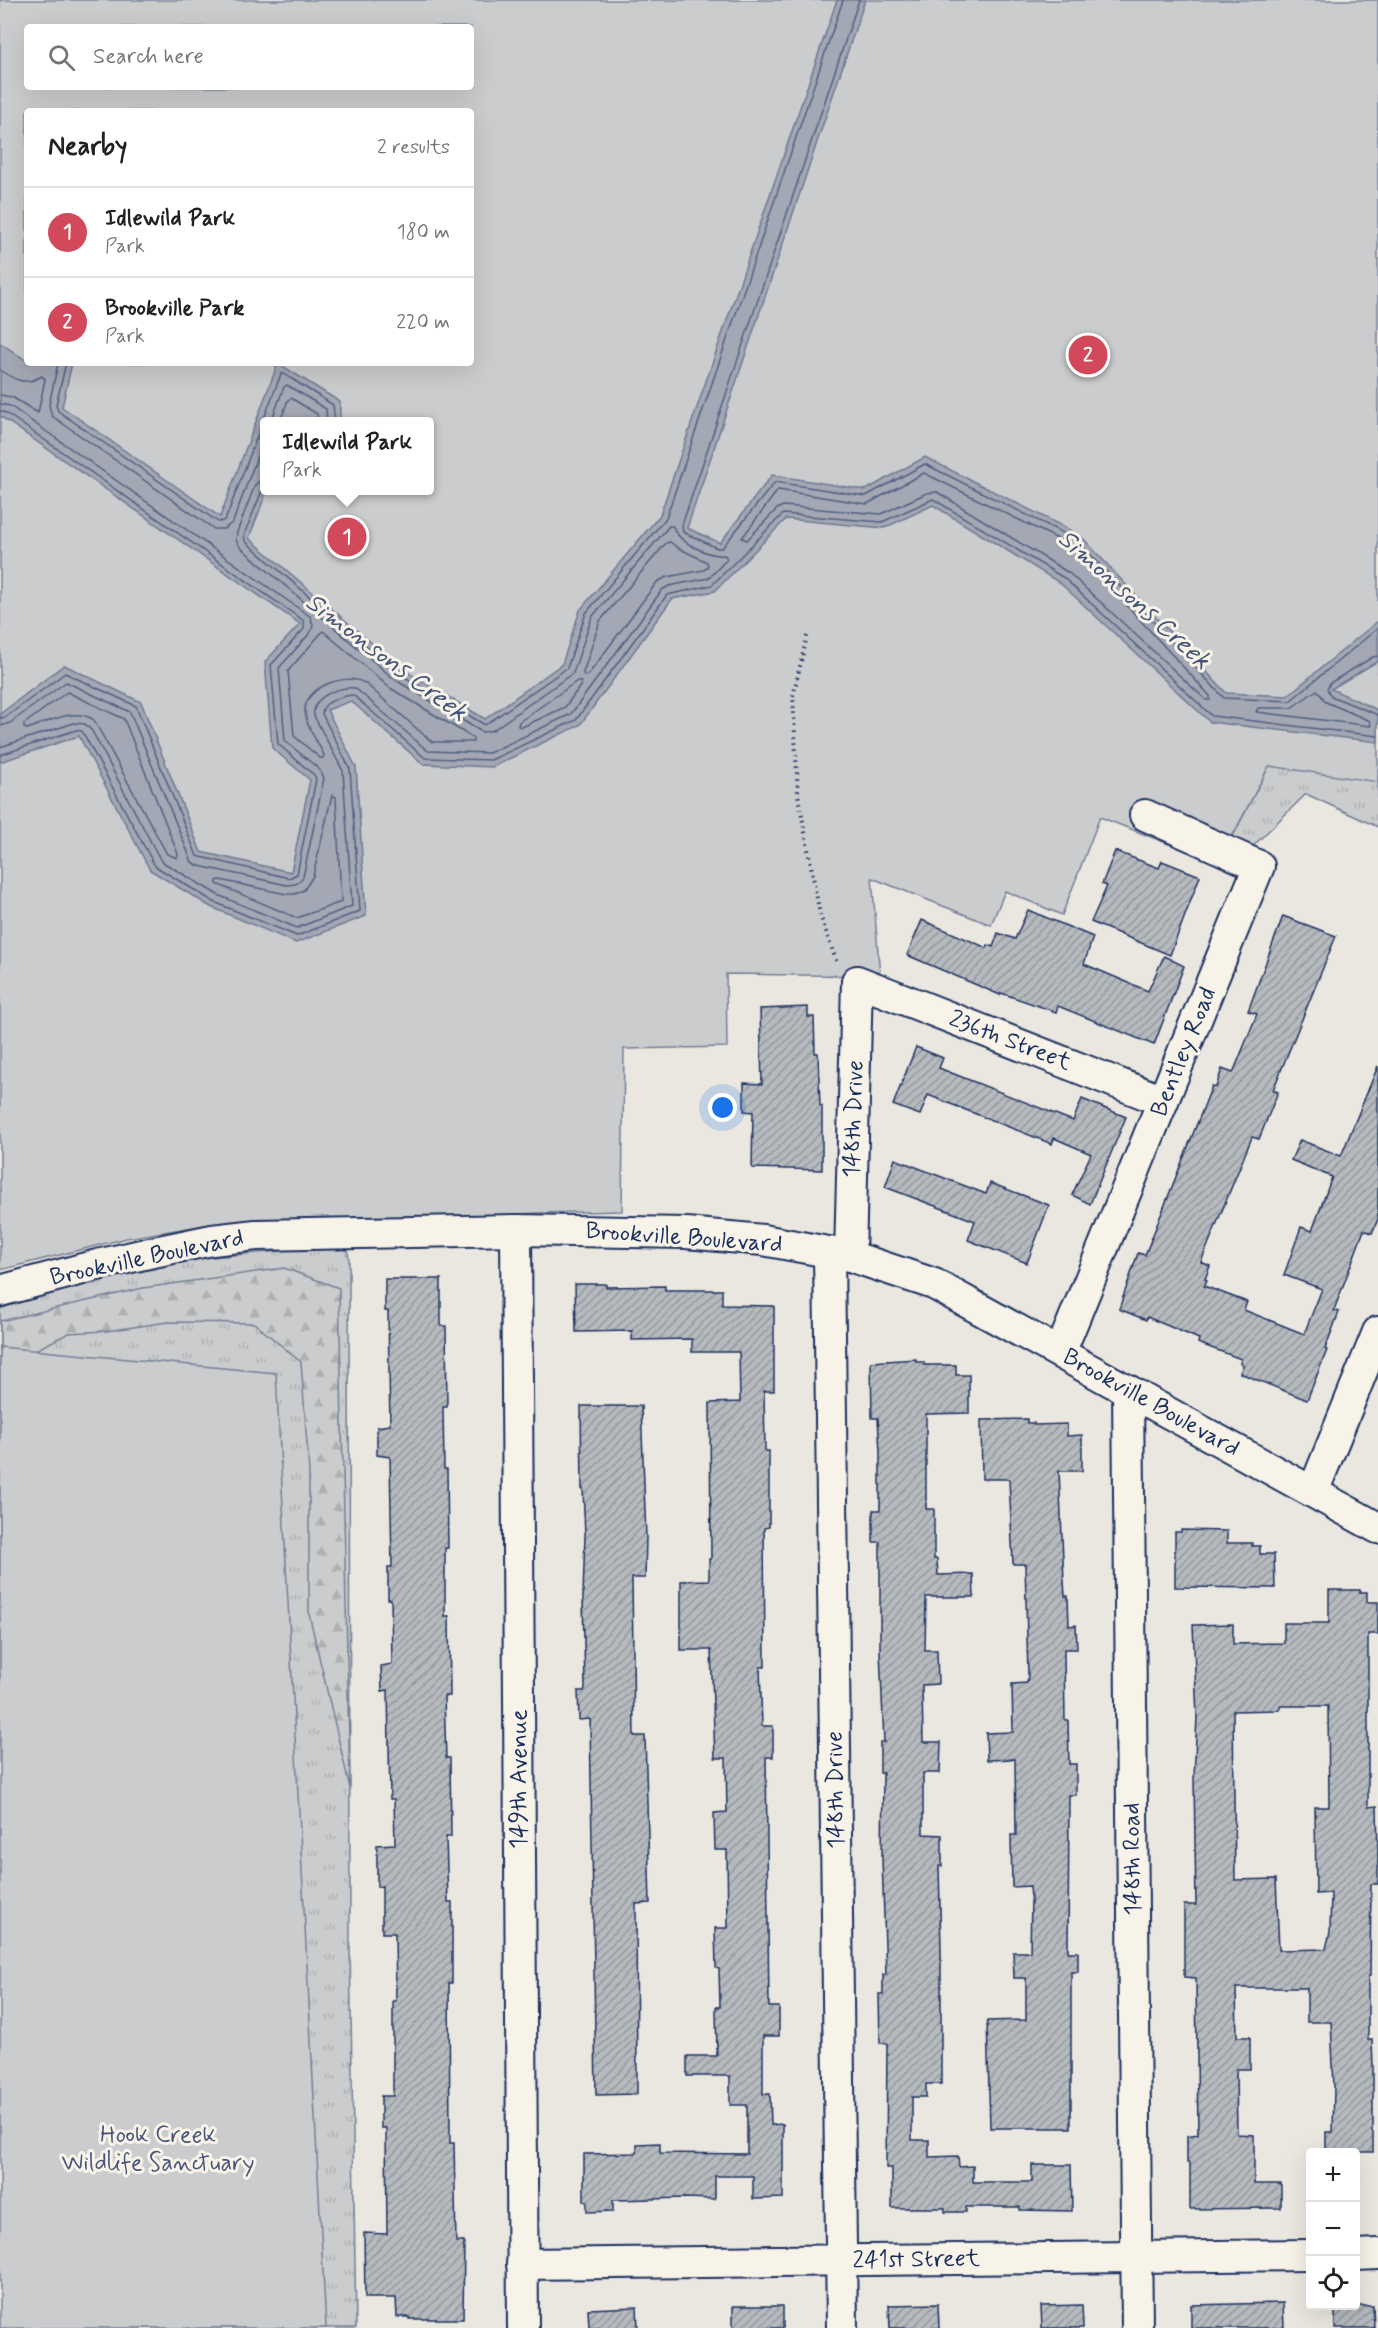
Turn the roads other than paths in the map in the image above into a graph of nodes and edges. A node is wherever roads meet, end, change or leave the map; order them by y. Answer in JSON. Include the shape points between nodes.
{"nodes":[{"id":1,"x":1145,"y":815,"type":"dead end"},
{"id":2,"x":857,"y":981,"type":"joint"},
{"id":3,"x":1164,"y":1101,"type":"junction"},
{"id":4,"x":516,"y":1230,"type":"junction"},
{"id":5,"x":840,"y":1254,"type":"junction"},
{"id":6,"x":0,"y":1292,"type":"edge"},
{"id":7,"x":1378,"y":1332,"type":"edge"},
{"id":8,"x":1060,"y":1353,"type":"junction"},
{"id":9,"x":1128,"y":1390,"type":"junction"},
{"id":10,"x":1313,"y":1492,"type":"junction"},
{"id":11,"x":1378,"y":1528,"type":"edge"},
{"id":12,"x":1378,"y":2254,"type":"edge"},
{"id":13,"x":1306,"y":2255,"type":"edge"},
{"id":14,"x":1360,"y":2255,"type":"edge"},
{"id":15,"x":1136,"y":2257,"type":"junction"},
{"id":16,"x":841,"y":2260,"type":"junction"},
{"id":17,"x":522,"y":2264,"type":"junction"},
{"id":18,"x":523,"y":2328,"type":"edge"},
{"id":19,"x":842,"y":2328,"type":"edge"},
{"id":20,"x":1137,"y":2328,"type":"edge"}],
"edges":[{"from":1,"to":3,"type":"street","name":"Bentley Road","via":[[1259,866]]},
{"from":2,"to":3,"type":"street","name":"236th Street"},
{"from":2,"to":5,"type":"street","name":"148th Drive"},
{"from":3,"to":8,"type":"street","name":"Bentley Road"},
{"from":4,"to":5,"type":"street","name":"Brookville Boulevard","via":[[686,1233],[763,1240]]},
{"from":4,"to":6,"type":"street","name":"Brookville Boulevard","via":[[304,1233],[212,1240],[101,1264]]},
{"from":4,"to":17,"type":"street","name":"149th Avenue"},
{"from":5,"to":8,"type":"street","name":"Brookville Boulevard","via":[[934,1284]]},
{"from":5,"to":16,"type":"street","name":"148th Drive"},
{"from":7,"to":10,"type":"street"},
{"from":8,"to":9,"type":"street","name":"Brookville Boulevard"},
{"from":9,"to":10,"type":"street","name":"Brookville Boulevard"},
{"from":9,"to":15,"type":"street","name":"148th Road"},
{"from":10,"to":11,"type":"street","name":"Brookville Boulevard"},
{"from":12,"to":14,"type":"street"},
{"from":13,"to":15,"type":"street","name":"241st Street"},
{"from":15,"to":16,"type":"street","name":"241st Street"},
{"from":15,"to":20,"type":"street","name":"148th Road"},
{"from":16,"to":17,"type":"street","name":"241st Street"},
{"from":16,"to":19,"type":"street","name":"148th Drive"},
{"from":17,"to":18,"type":"street","name":"149th Avenue"}]}
